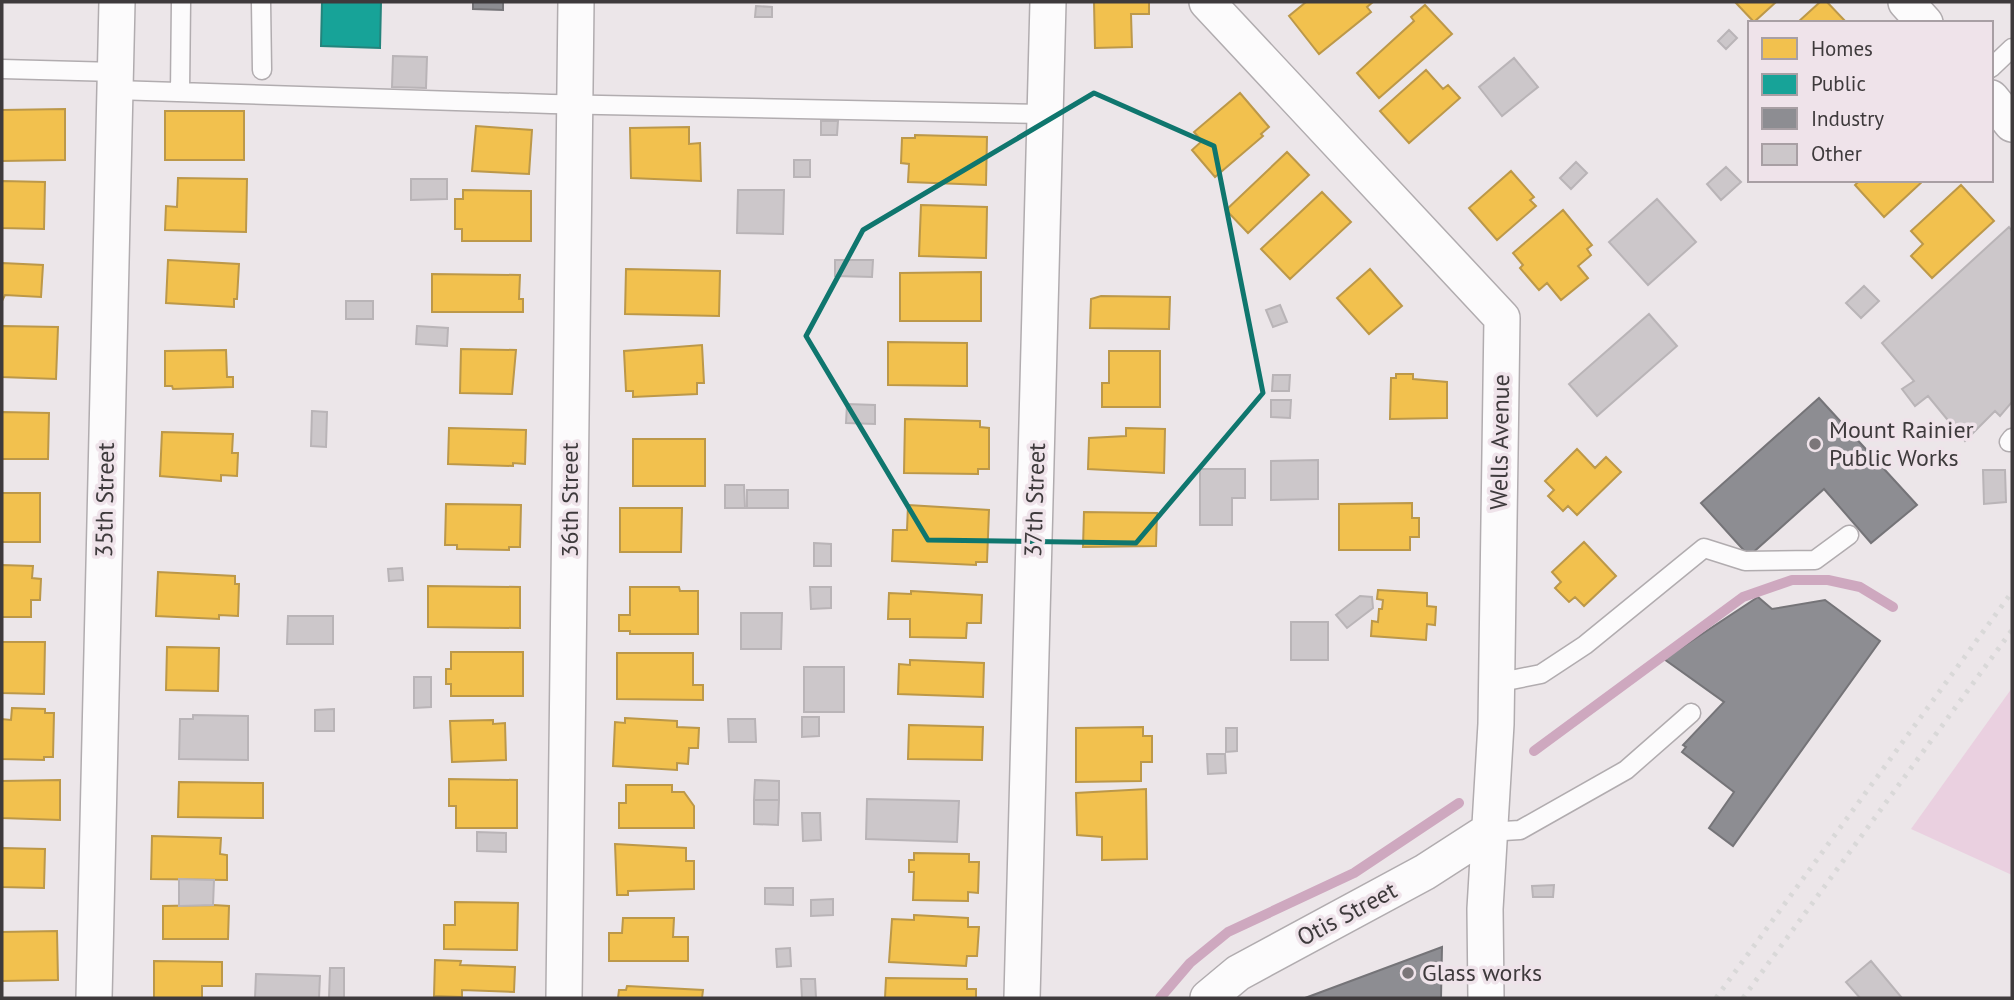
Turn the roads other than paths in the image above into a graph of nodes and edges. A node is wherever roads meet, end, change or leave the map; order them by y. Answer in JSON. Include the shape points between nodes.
{"nodes":[{"id":1,"x":117,"y":2,"type":"edge"},
{"id":2,"x":181,"y":2,"type":"edge"},
{"id":3,"x":261,"y":2,"type":"edge"},
{"id":4,"x":576,"y":2,"type":"edge"},
{"id":5,"x":1048,"y":2,"type":"edge"},
{"id":6,"x":1207,"y":2,"type":"edge"},
{"id":7,"x":1906,"y":2,"type":"edge"},
{"id":8,"x":1923,"y":21,"type":"edge"},
{"id":9,"x":2012,"y":48,"type":"edge"},
{"id":10,"x":1993,"y":66,"type":"edge"},
{"id":11,"x":2,"y":69,"type":"edge"},
{"id":12,"x":262,"y":70,"type":"dead end"},
{"id":13,"x":116,"y":81,"type":"junction"},
{"id":14,"x":180,"y":92,"type":"junction"},
{"id":15,"x":1993,"y":100,"type":"edge"},
{"id":16,"x":575,"y":104,"type":"junction"},
{"id":17,"x":1045,"y":114,"type":"junction"},
{"id":18,"x":2012,"y":124,"type":"edge"},
{"id":19,"x":1849,"y":535,"type":"dead end"},
{"id":20,"x":1496,"y":682,"type":"junction"},
{"id":21,"x":1691,"y":713,"type":"dead end"},
{"id":22,"x":1487,"y":832,"type":"junction"},
{"id":23,"x":94,"y":998,"type":"edge"},
{"id":24,"x":564,"y":998,"type":"edge"},
{"id":25,"x":1022,"y":998,"type":"edge"},
{"id":26,"x":1208,"y":998,"type":"edge"},
{"id":27,"x":1486,"y":998,"type":"edge"}],
"edges":[{"from":1,"to":13,"type":"street","name":"35th Street"},
{"from":2,"to":14,"type":"lane"},
{"from":3,"to":12,"type":"lane"},
{"from":4,"to":16,"type":"street","name":"36th Street"},
{"from":5,"to":17,"type":"street","name":"37th Street"},
{"from":6,"to":20,"type":"street","name":"Wells Avenue","via":[[1502,318]]},
{"from":7,"to":8,"type":"street"},
{"from":9,"to":10,"type":"lane"},
{"from":11,"to":13,"type":"lane"},
{"from":13,"to":14,"type":"lane"},
{"from":13,"to":23,"type":"street","name":"35th Street"},
{"from":14,"to":16,"type":"lane"},
{"from":15,"to":18,"type":"street"},
{"from":16,"to":17,"type":"lane"},
{"from":16,"to":24,"type":"street","name":"36th Street"},
{"from":17,"to":25,"type":"street","name":"37th Street"},
{"from":19,"to":20,"type":"lane","via":[[1815,560],[1745,561],[1704,548],[1585,645],[1541,674]]},
{"from":20,"to":22,"type":"street","name":"Wells Avenue"},
{"from":21,"to":22,"type":"lane","via":[[1614,777],[1520,830]]},
{"from":22,"to":26,"type":"street","name":"Otis Street","via":[[1425,872],[1238,973]]},
{"from":22,"to":27,"type":"street","name":"Wells Avenue"}]}
